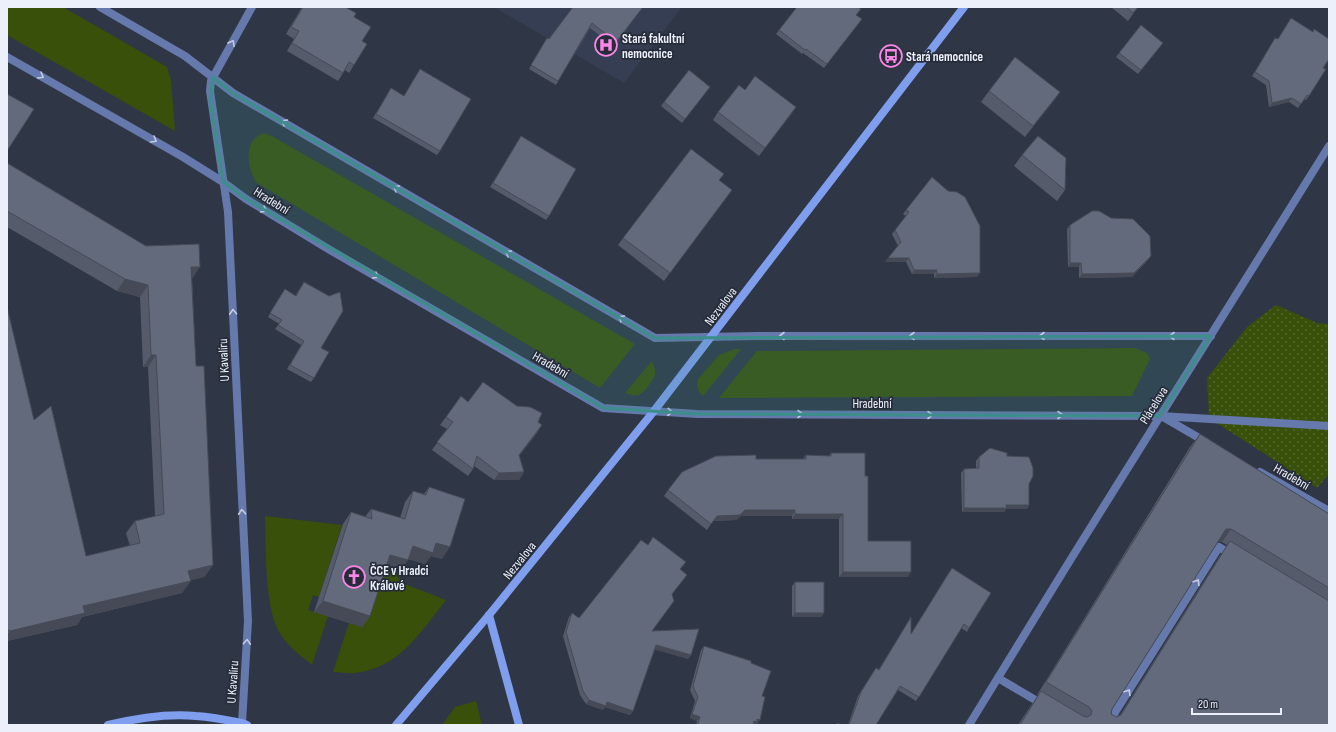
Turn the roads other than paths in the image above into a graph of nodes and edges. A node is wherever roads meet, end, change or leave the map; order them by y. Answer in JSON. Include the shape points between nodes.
{"nodes":[{"id":1,"x":100,"y":7,"type":"edge"},
{"id":2,"x":252,"y":7,"type":"edge"},
{"id":3,"x":964,"y":7,"type":"edge"},
{"id":4,"x":7,"y":57,"type":"edge"},
{"id":5,"x":213,"y":77,"type":"junction"},
{"id":6,"x":1329,"y":146,"type":"edge"},
{"id":7,"x":223,"y":182,"type":"junction"},
{"id":8,"x":1211,"y":336,"type":"junction"},
{"id":9,"x":712,"y":337,"type":"junction"},
{"id":10,"x":654,"y":411,"type":"junction"},
{"id":11,"x":1160,"y":416,"type":"junction"},
{"id":12,"x":1329,"y":426,"type":"edge"},
{"id":13,"x":1212,"y":445,"type":"edge"},
{"id":14,"x":1251,"y":467,"type":"edge"},
{"id":15,"x":1329,"y":511,"type":"edge"},
{"id":16,"x":1239,"y":559,"type":"edge"},
{"id":17,"x":489,"y":615,"type":"junction"},
{"id":18,"x":998,"y":678,"type":"junction"},
{"id":19,"x":1050,"y":709,"type":"edge"},
{"id":20,"x":245,"y":724,"type":"edge"},
{"id":21,"x":108,"y":725,"type":"edge"},
{"id":22,"x":396,"y":725,"type":"edge"},
{"id":23,"x":519,"y":725,"type":"edge"},
{"id":24,"x":969,"y":725,"type":"edge"},
{"id":25,"x":1107,"y":725,"type":"edge"}],
"edges":[{"from":1,"to":5,"type":"street","via":[[185,56]]},
{"from":5,"to":2,"type":"street","name":"U Kavalíru","one_way":true},
{"from":3,"to":9,"type":"street","name":"Nezvalova"},
{"from":4,"to":7,"type":"street","name":"Hradební","one_way":true},
{"from":5,"to":7,"type":"street","name":"U Kavalíru","via":[[210,100]]},
{"from":9,"to":5,"type":"street","one_way":true,"via":[[655,338],[233,93]]},
{"from":6,"to":8,"type":"street","name":"Plácelova"},
{"from":7,"to":10,"type":"street","name":"Hradební","one_way":true,"via":[[246,199],[330,250],[603,408]]},
{"from":20,"to":7,"type":"street","name":"U Kavalíru","one_way":true,"via":[[248,621],[228,212]]},
{"from":8,"to":9,"type":"street","one_way":true},
{"from":8,"to":11,"type":"street","name":"Plácelova"},
{"from":9,"to":10,"type":"street","name":"Nezvalova"},
{"from":10,"to":11,"type":"street","name":"Hradební","one_way":true,"via":[[697,414]]},
{"from":10,"to":17,"type":"street","name":"Nezvalova"},
{"from":11,"to":12,"type":"street","name":"Hradební"},
{"from":11,"to":13,"type":"street","name":"Hradební"},
{"from":11,"to":18,"type":"street","name":"Plácelova"},
{"from":14,"to":15,"type":"street","name":"Hradební"},
{"from":25,"to":16,"type":"street","one_way":true,"via":[[1219,547]]},
{"from":17,"to":22,"type":"street","name":"Nezvalova"},
{"from":17,"to":23,"type":"street"},
{"from":18,"to":19,"type":"street"},
{"from":18,"to":24,"type":"street","name":"Plácelova"},
{"from":20,"to":21,"type":"street","via":[[196,716],[166,715]]}]}
